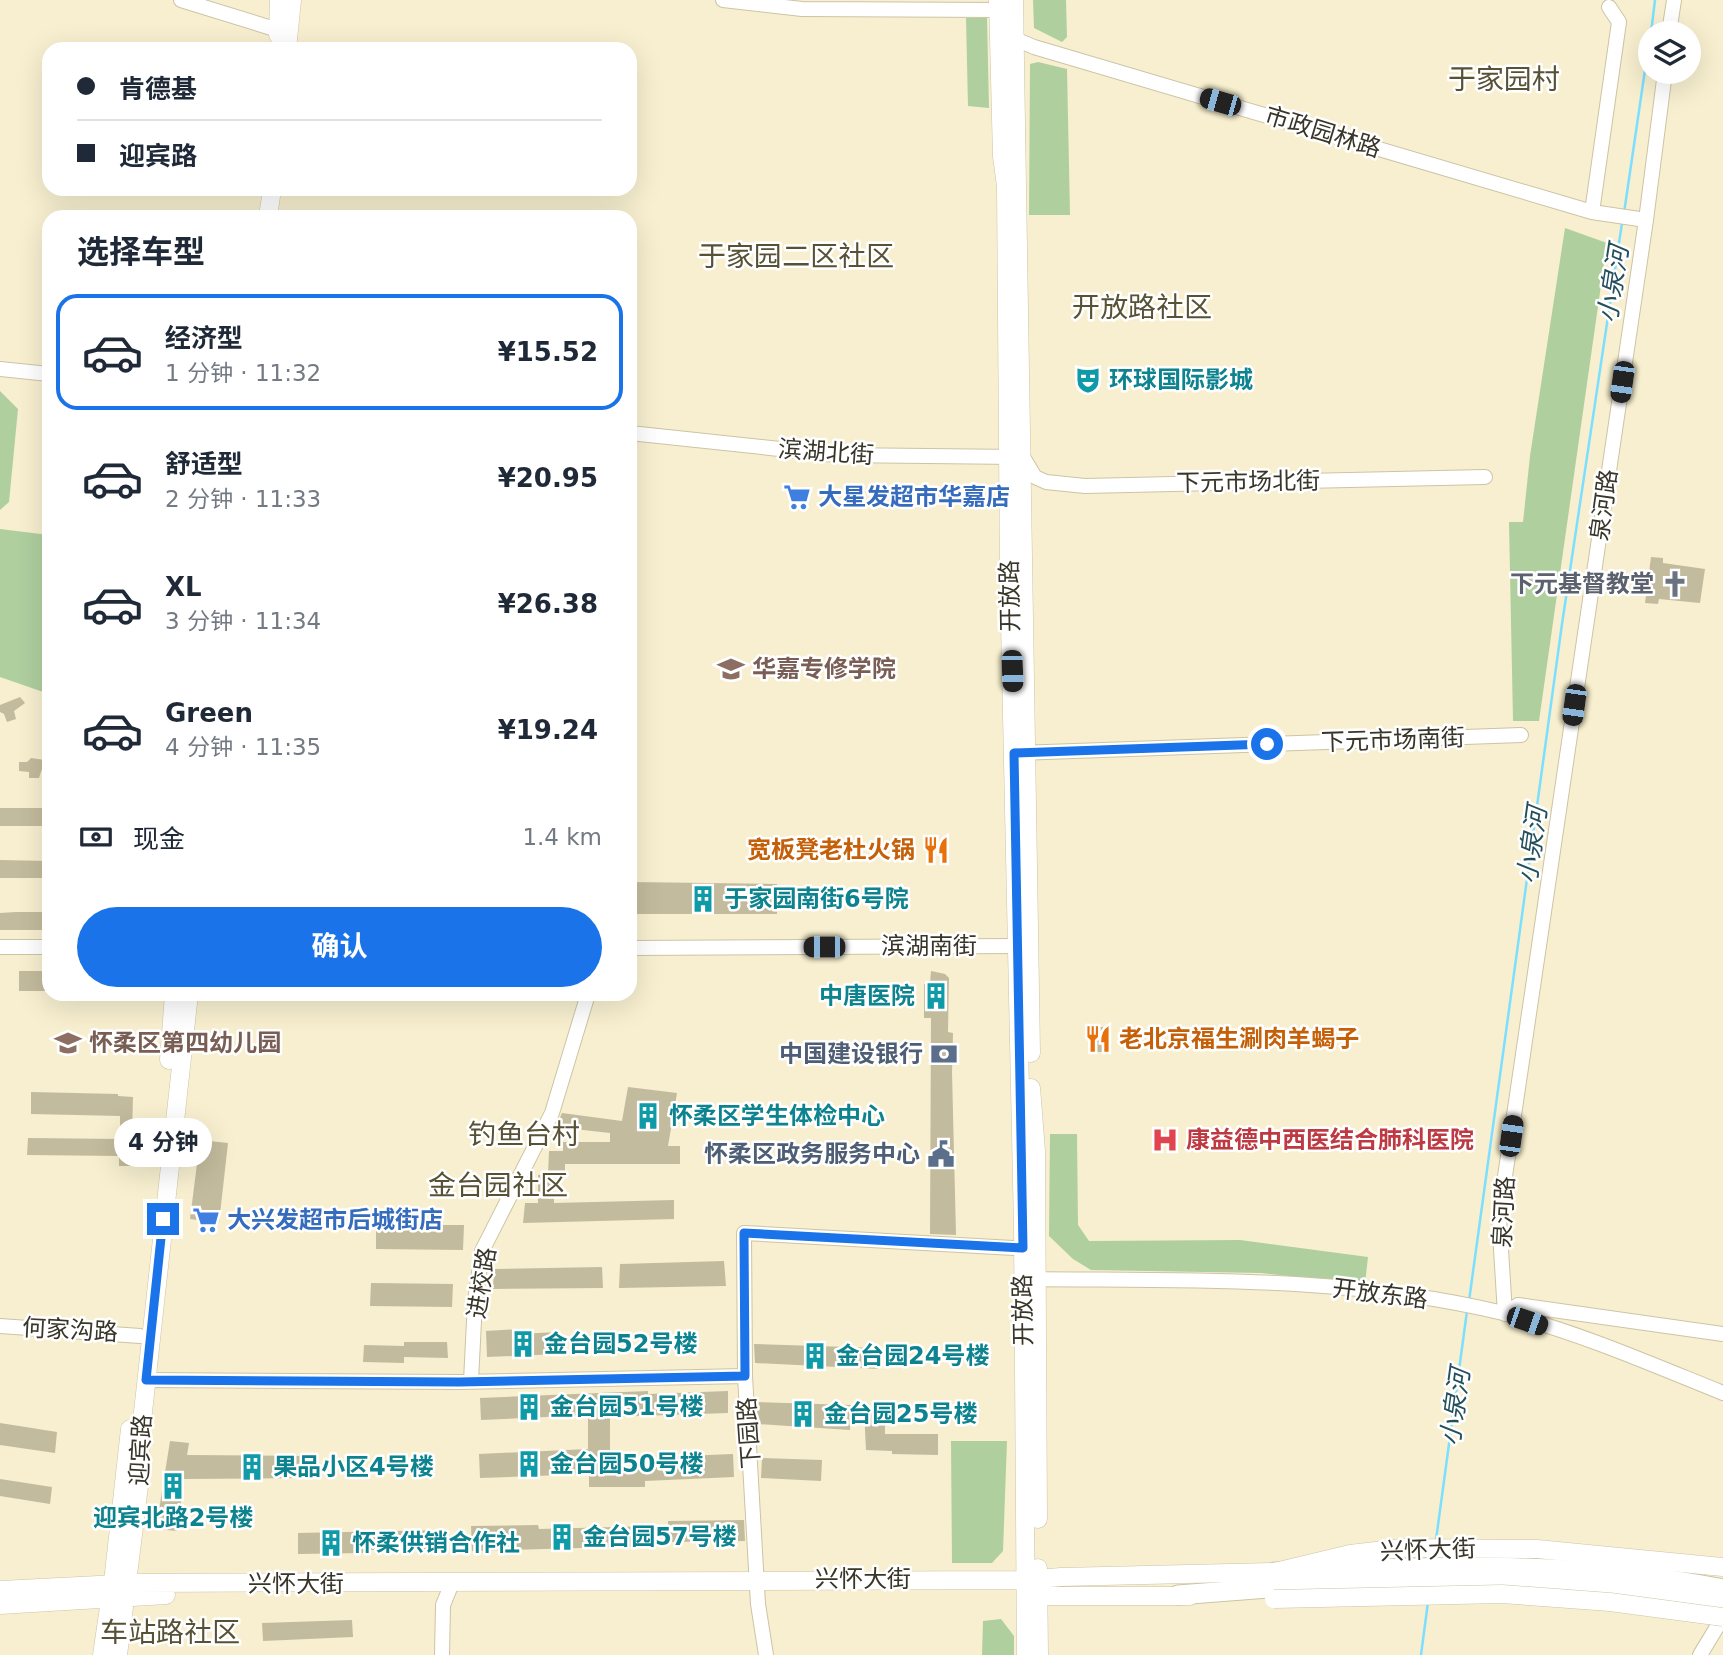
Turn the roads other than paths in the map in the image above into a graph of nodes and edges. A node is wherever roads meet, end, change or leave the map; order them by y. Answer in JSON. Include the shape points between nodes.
{"nodes":[{"id":1,"x":181,"y":0,"type":"edge"},
{"id":2,"x":279,"y":0,"type":"edge"},
{"id":3,"x":292,"y":0,"type":"edge"},
{"id":4,"x":723,"y":0,"type":"edge"},
{"id":5,"x":1014,"y":0,"type":"edge"},
{"id":6,"x":1674,"y":0,"type":"edge"},
{"id":7,"x":998,"y":5,"type":"edge"},
{"id":8,"x":1609,"y":7,"type":"dead end"},
{"id":9,"x":1671,"y":21,"type":"edge"},
{"id":10,"x":278,"y":30,"type":"junction"},
{"id":11,"x":1015,"y":38,"type":"junction"},
{"id":12,"x":277,"y":42,"type":"edge"},
{"id":13,"x":288,"y":42,"type":"edge"},
{"id":14,"x":1663,"y":84,"type":"edge"},
{"id":15,"x":1592,"y":212,"type":"junction"},
{"id":16,"x":1640,"y":219,"type":"junction"},
{"id":17,"x":0,"y":369,"type":"edge"},
{"id":18,"x":42,"y":373,"type":"edge"},
{"id":19,"x":637,"y":434,"type":"edge"},
{"id":20,"x":1016,"y":457,"type":"junction"},
{"id":21,"x":1485,"y":477,"type":"dead end"},
{"id":22,"x":1521,"y":736,"type":"dead end"},
{"id":23,"x":1021,"y":753,"type":"junction"},
{"id":24,"x":1017,"y":946,"type":"junction"},
{"id":25,"x":0,"y":947,"type":"edge"},
{"id":26,"x":42,"y":947,"type":"edge"},
{"id":27,"x":637,"y":948,"type":"edge"},
{"id":28,"x":173,"y":1001,"type":"edge"},
{"id":29,"x":188,"y":1001,"type":"edge"},
{"id":30,"x":586,"y":1001,"type":"edge"},
{"id":31,"x":1030,"y":1249,"type":"junction"},
{"id":32,"x":1030,"y":1279,"type":"junction"},
{"id":33,"x":1498,"y":1312,"type":"junction"},
{"id":34,"x":0,"y":1326,"type":"edge"},
{"id":35,"x":1723,"y":1334,"type":"edge"},
{"id":36,"x":140,"y":1336,"type":"junction"},
{"id":37,"x":745,"y":1376,"type":"junction"},
{"id":38,"x":146,"y":1380,"type":"junction"},
{"id":39,"x":471,"y":1381,"type":"junction"},
{"id":40,"x":1723,"y":1393,"type":"edge"},
{"id":41,"x":1723,"y":1567,"type":"edge"},
{"id":42,"x":1275,"y":1572,"type":"junction"},
{"id":43,"x":758,"y":1585,"type":"junction"},
{"id":44,"x":1032,"y":1586,"type":"junction"},
{"id":45,"x":449,"y":1588,"type":"junction"},
{"id":46,"x":0,"y":1590,"type":"edge"},
{"id":47,"x":1723,"y":1590,"type":"edge"},
{"id":48,"x":119,"y":1591,"type":"junction"},
{"id":49,"x":1178,"y":1595,"type":"junction"},
{"id":50,"x":1723,"y":1604,"type":"edge"},
{"id":51,"x":0,"y":1605,"type":"edge"},
{"id":52,"x":1723,"y":1617,"type":"edge"},
{"id":53,"x":102,"y":1655,"type":"edge"},
{"id":54,"x":118,"y":1655,"type":"edge"},
{"id":55,"x":442,"y":1655,"type":"edge"},
{"id":56,"x":766,"y":1655,"type":"edge"},
{"id":57,"x":1026,"y":1655,"type":"edge"},
{"id":58,"x":1039,"y":1655,"type":"edge"},
{"id":59,"x":1700,"y":1655,"type":"edge"}],
"edges":[{"from":1,"to":10,"type":"street"},
{"from":2,"to":10,"type":"main road"},
{"from":3,"to":13,"type":"main road"},
{"from":4,"to":7,"type":"street","via":[[802,9]]},
{"from":5,"to":11,"type":"main road","name":"开放路"},
{"from":6,"to":9,"type":"street"},
{"from":7,"to":11,"type":"street"},
{"from":7,"to":20,"type":"main road","name":"开放路"},
{"from":8,"to":15,"type":"street","via":[[1619,22]]},
{"from":10,"to":12,"type":"main road"},
{"from":11,"to":15,"type":"street","name":"市政园林路"},
{"from":11,"to":20,"type":"main road","name":"开放路"},
{"from":14,"to":16,"type":"street","name":"泉河路"},
{"from":15,"to":16,"type":"street","name":"市政园林路"},
{"from":16,"to":33,"type":"street","name":"泉河路","via":[[1499,1217]]},
{"from":17,"to":18,"type":"street"},
{"from":19,"to":20,"type":"street","name":"滨湖北街","via":[[836,455]]},
{"from":20,"to":21,"type":"street","name":"下元市场北街","via":[[1046,482],[1085,486]]},
{"from":20,"to":23,"type":"main road","name":"开放路"},
{"from":22,"to":23,"type":"street","name":"下元市场南街"},
{"from":23,"to":24,"type":"main road","name":"开放路"},
{"from":23,"to":31,"type":"main road","name":"开放路","via":[[1036,1151]]},
{"from":24,"to":27,"type":"street","name":"滨湖南街"},
{"from":24,"to":31,"type":"main road","name":"开放路"},
{"from":25,"to":26,"type":"street"},
{"from":28,"to":36,"type":"main road","name":"迎宾路"},
{"from":29,"to":38,"type":"main road","name":"迎宾路"},
{"from":30,"to":39,"type":"street","name":"进校路","via":[[552,1113],[482,1251]]},
{"from":31,"to":32,"type":"main road","name":"开放路"},
{"from":31,"to":37,"type":"street","name":"下园路","via":[[744,1233]]},
{"from":32,"to":33,"type":"street","name":"开放东路","via":[[1240,1279],[1359,1290]]},
{"from":32,"to":44,"type":"main road","name":"开放路"},
{"from":33,"to":35,"type":"street","via":[[1518,1305]]},
{"from":33,"to":40,"type":"street","name":"开放东路"},
{"from":34,"to":36,"type":"street","name":"何家沟路"},
{"from":36,"to":48,"type":"main road","name":"迎宾路"},
{"from":37,"to":39,"type":"street"},
{"from":37,"to":43,"type":"street","name":"下园路"},
{"from":38,"to":39,"type":"street"},
{"from":38,"to":48,"type":"main road","name":"迎宾路","via":[[139,1486]]},
{"from":41,"to":42,"type":"main road","name":"兴怀大街","via":[[1537,1549],[1402,1548]]},
{"from":42,"to":44,"type":"main road","name":"兴怀大街"},
{"from":42,"to":47,"type":"highway","via":[[1538,1568],[1673,1579]]},
{"from":43,"to":44,"type":"main road","name":"兴怀大街"},
{"from":43,"to":45,"type":"main road","name":"兴怀大街"},
{"from":43,"to":56,"type":"street","name":"下园路"},
{"from":44,"to":49,"type":"main road","name":"兴怀大街"},
{"from":44,"to":57,"type":"main road","name":"开放路"},
{"from":44,"to":58,"type":"main road","name":"开放路"},
{"from":45,"to":48,"type":"main road","name":"兴怀大街"},
{"from":45,"to":55,"type":"street","via":[[443,1605]]},
{"from":46,"to":48,"type":"main road","name":"兴怀大街"},
{"from":48,"to":51,"type":"main road","name":"兴怀大街"},
{"from":48,"to":53,"type":"main road","name":"迎宾路"},
{"from":48,"to":54,"type":"main road","name":"迎宾路"},
{"from":49,"to":50,"type":"highway","via":[[1295,1586],[1542,1582],[1677,1594]]},
{"from":49,"to":52,"type":"main road","name":"兴怀大街","bridge":true,"via":[[1274,1599],[1502,1594]]},
{"from":52,"to":59,"type":"street"}]}
